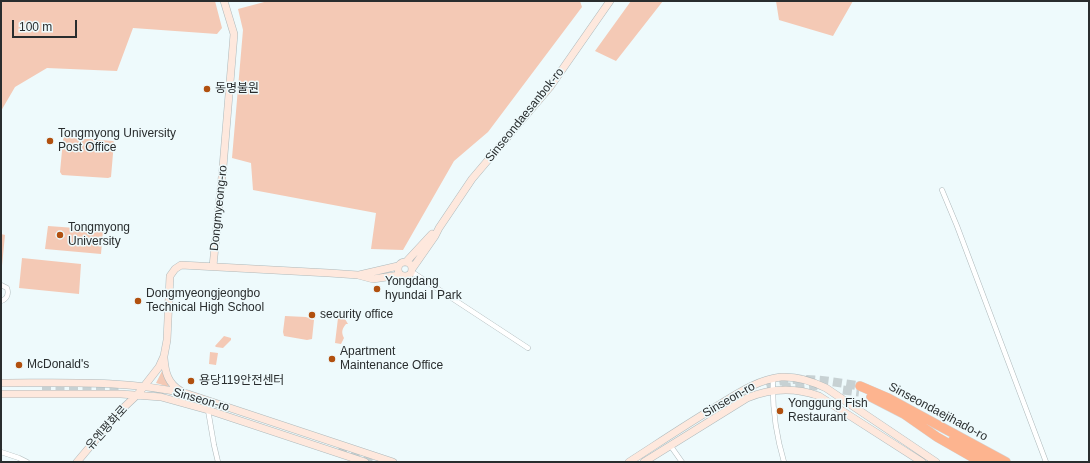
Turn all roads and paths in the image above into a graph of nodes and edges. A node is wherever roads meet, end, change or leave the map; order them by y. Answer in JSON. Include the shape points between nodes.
{"nodes":[{"id":1,"x":224,"y":1,"type":"edge"},
{"id":2,"x":610,"y":1,"type":"edge"},
{"id":3,"x":942,"y":190,"type":"dead end"},
{"id":4,"x":440,"y":228,"type":"junction"},
{"id":5,"x":406,"y":262,"type":"junction"},
{"id":6,"x":213,"y":266,"type":"junction"},
{"id":7,"x":398,"y":266,"type":"junction"},
{"id":8,"x":412,"y":271,"type":"junction"},
{"id":9,"x":358,"y":275,"type":"junction"},
{"id":10,"x":400,"y":275,"type":"junction"},
{"id":11,"x":1,"y":285,"type":"edge"},
{"id":12,"x":1,"y":301,"type":"edge"},
{"id":13,"x":528,"y":348,"type":"dead end"},
{"id":14,"x":164,"y":356,"type":"junction"},
{"id":15,"x":773,"y":379,"type":"junction"},
{"id":16,"x":1,"y":383,"type":"edge"},
{"id":17,"x":144,"y":386,"type":"junction"},
{"id":18,"x":773,"y":390,"type":"junction"},
{"id":19,"x":1,"y":394,"type":"edge"},
{"id":20,"x":138,"y":394,"type":"junction"},
{"id":21,"x":188,"y":394,"type":"junction"},
{"id":22,"x":208,"y":410,"type":"junction"},
{"id":23,"x":904,"y":414,"type":"junction"},
{"id":24,"x":670,"y":445,"type":"junction"},
{"id":25,"x":1,"y":452,"type":"edge"},
{"id":26,"x":347,"y":458,"type":"edge"},
{"id":27,"x":18,"y":460,"type":"edge"},
{"id":28,"x":27,"y":462,"type":"edge"},
{"id":29,"x":76,"y":462,"type":"edge"},
{"id":30,"x":218,"y":462,"type":"edge"},
{"id":31,"x":365,"y":462,"type":"edge"},
{"id":32,"x":393,"y":462,"type":"edge"},
{"id":33,"x":629,"y":462,"type":"edge"},
{"id":34,"x":644,"y":462,"type":"edge"},
{"id":35,"x":682,"y":462,"type":"edge"},
{"id":36,"x":784,"y":462,"type":"edge"},
{"id":37,"x":922,"y":462,"type":"edge"},
{"id":38,"x":936,"y":462,"type":"edge"},
{"id":39,"x":978,"y":462,"type":"edge"},
{"id":40,"x":991,"y":462,"type":"edge"},
{"id":41,"x":1005,"y":462,"type":"edge"},
{"id":42,"x":1046,"y":462,"type":"edge"}],
"edges":[{"from":1,"to":6,"type":"main road","name":"Dongmyeong-ro","via":[[234,34],[224,167]]},
{"from":2,"to":4,"type":"main road","name":"Sinseondaesanbok-ro","via":[[550,87],[472,179]]},
{"from":3,"to":42,"type":"street"},
{"from":4,"to":5,"type":"main road","name":"Sinseondaesanbok-ro"},
{"from":4,"to":8,"type":"main road","name":"Sinseondaesanbok-ro"},
{"from":5,"to":7,"type":"main road","name":"Sinseondaesanbok-ro"},
{"from":5,"to":8,"type":"main road"},
{"from":6,"to":9,"type":"main road","name":"Sinseondaesanbok-ro"},
{"from":6,"to":14,"type":"main road","name":"Dongmyeong-ro","via":[[181,265],[170,276]]},
{"from":7,"to":9,"type":"main road","name":"Sinseondaesanbok-ro"},
{"from":7,"to":10,"type":"main road"},
{"from":8,"to":10,"type":"main road","name":"Sinseondaesanbok-ro","via":[[407,277]]},
{"from":8,"to":13,"type":"street"},
{"from":9,"to":10,"type":"main road","name":"Sinseondaesanbok-ro","via":[[373,279]]},
{"from":11,"to":12,"type":"street","via":[[7,288],[8,293]]},
{"from":14,"to":17,"type":"main road","name":"Dongmyeong-ro"},
{"from":14,"to":21,"type":"main road","via":[[168,378],[178,389]]},
{"from":15,"to":18,"type":"street"},
{"from":15,"to":33,"type":"main road","name":"Sinseon-ro","via":[[751,386]]},
{"from":15,"to":38,"type":"main road","name":"Sinseon-ro","via":[[793,377],[826,388]]},
{"from":16,"to":17,"type":"main road","name":"Sinseon-ro","via":[[100,382]]},
{"from":17,"to":20,"type":"main road","name":"Dongmyeong-ro"},
{"from":17,"to":21,"type":"main road","name":"Sinseon-ro"},
{"from":18,"to":24,"type":"main road","name":"Sinseon-ro","via":[[747,398]]},
{"from":18,"to":36,"type":"street","via":[[776,431]]},
{"from":18,"to":37,"type":"main road","name":"Sinseon-ro","via":[[806,391],[819,396]]},
{"from":19,"to":20,"type":"main road","name":"Sinseon-ro"},
{"from":20,"to":22,"type":"main road","name":"Sinseon-ro","via":[[161,397]]},
{"from":20,"to":29,"type":"main road","name":"유엔평화로"},
{"from":21,"to":32,"type":"main road","name":"Sinseon-ro"},
{"from":22,"to":26,"type":"main road","name":"Sinseon-ro"},
{"from":22,"to":30,"type":"street"},
{"from":23,"to":39,"type":"highway"},
{"from":23,"to":40,"type":"highway","name":"Sinseondaejihado-ro"},
{"from":23,"to":41,"type":"highway","name":"Sinseondaejihado-ro","via":[[859,389],[888,398]]},
{"from":24,"to":34,"type":"main road","name":"Sinseon-ro"},
{"from":24,"to":35,"type":"street"},
{"from":25,"to":27,"type":"street"},
{"from":26,"to":31,"type":"main road","name":"Sinseon-ro"},
{"from":27,"to":28,"type":"street"}]}
